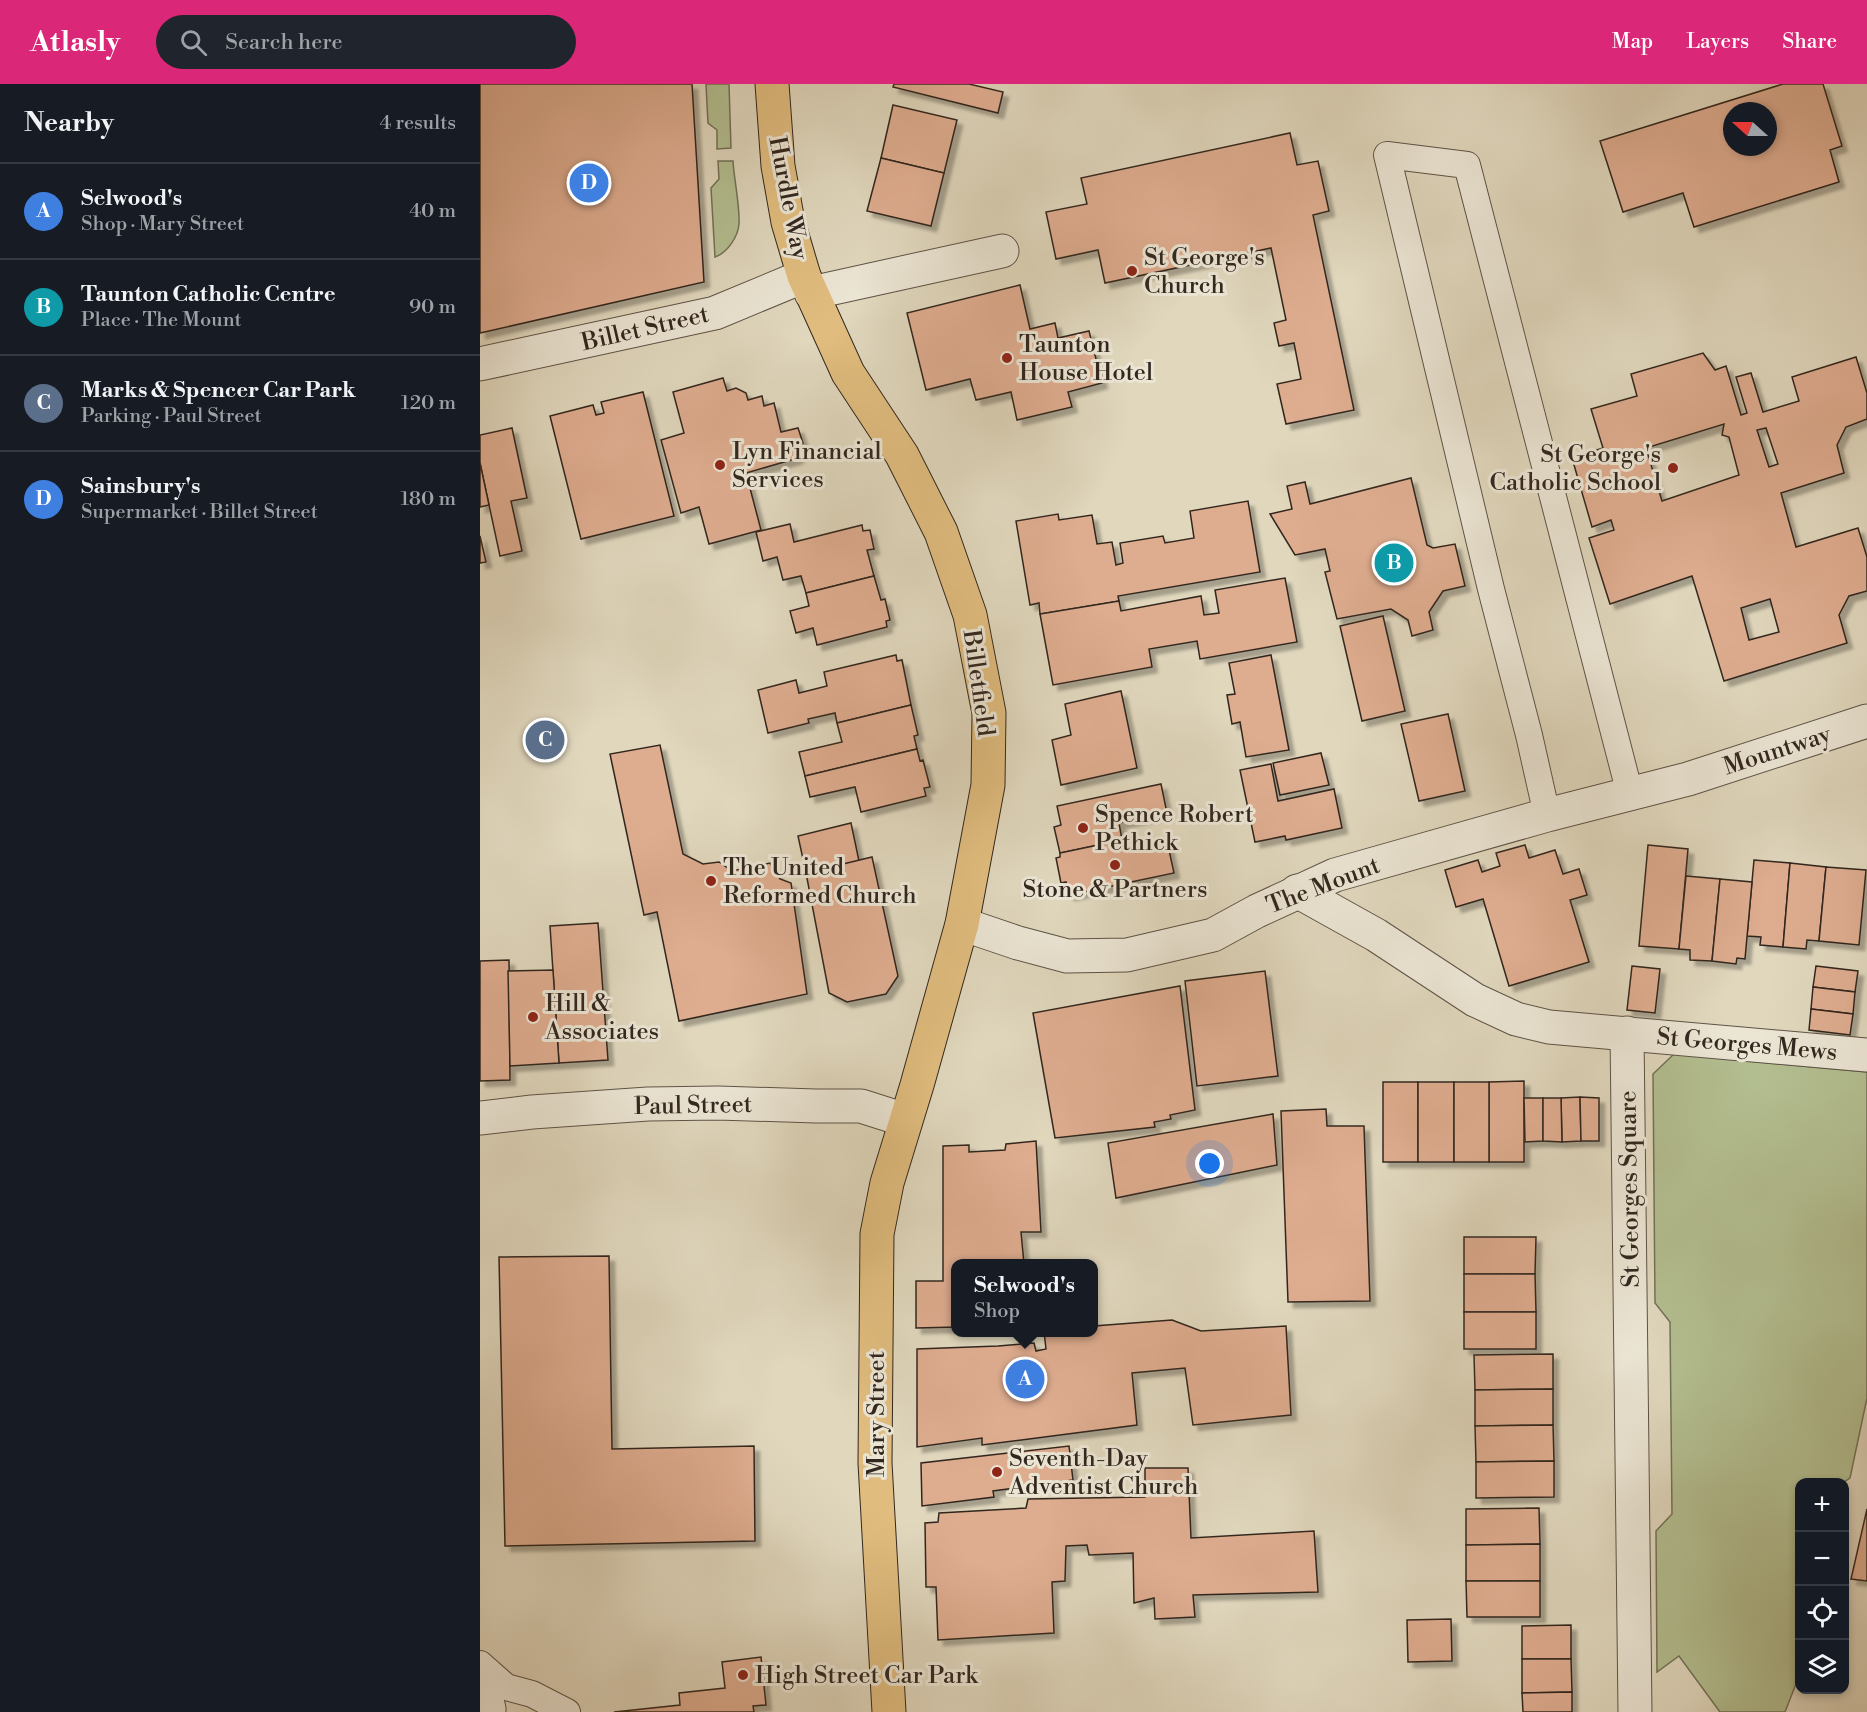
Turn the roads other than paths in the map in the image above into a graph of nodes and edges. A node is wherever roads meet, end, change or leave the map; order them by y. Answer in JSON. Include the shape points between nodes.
{"nodes":[{"id":1,"x":772,"y":84,"type":"edge"},
{"id":2,"x":1002,"y":251,"type":"dead end"},
{"id":3,"x":808,"y":284,"type":"junction"},
{"id":4,"x":480,"y":364,"type":"edge"},
{"id":5,"x":1867,"y":721,"type":"edge"},
{"id":6,"x":1688,"y":779,"type":"joint"},
{"id":7,"x":1630,"y":794,"type":"junction"},
{"id":8,"x":1546,"y":815,"type":"junction"},
{"id":9,"x":1297,"y":891,"type":"junction"},
{"id":10,"x":962,"y":924,"type":"junction"},
{"id":11,"x":1627,"y":1033,"type":"junction"},
{"id":12,"x":1867,"y":1055,"type":"edge"},
{"id":13,"x":480,"y":1118,"type":"edge"},
{"id":14,"x":905,"y":1120,"type":"junction"},
{"id":15,"x":480,"y":1664,"type":"edge"},
{"id":16,"x":480,"y":1670,"type":"edge"},
{"id":17,"x":488,"y":1712,"type":"edge"},
{"id":18,"x":567,"y":1712,"type":"edge"},
{"id":19,"x":889,"y":1712,"type":"edge"},
{"id":20,"x":1635,"y":1712,"type":"edge"}],
"edges":[{"from":1,"to":3,"type":"main road","name":"Hurdle Way","via":[[778,166],[788,222]]},
{"from":2,"to":3,"type":"street","name":"Billet Street"},
{"from":3,"to":4,"type":"street","name":"Billet Street","via":[[715,314]]},
{"from":3,"to":10,"type":"main road","name":"Billetfield","via":[[848,373],[902,455],[941,532],[970,615],[988,713],[988,785]]},
{"from":5,"to":6,"type":"street","name":"Mountway"},
{"from":6,"to":7,"type":"street","name":"The Mount"},
{"from":7,"to":8,"type":"street","name":"The Mount"},
{"from":7,"to":8,"type":"lane","via":[[1467,165],[1387,155]]},
{"from":8,"to":9,"type":"street","name":"The Mount","via":[[1335,875]]},
{"from":9,"to":10,"type":"street","name":"The Mount","via":[[1214,935],[1127,955],[1067,956]]},
{"from":9,"to":11,"type":"street","via":[[1376,934],[1475,1000],[1516,1018],[1549,1027]]},
{"from":10,"to":14,"type":"main road","name":"Billetfield"},
{"from":11,"to":12,"type":"street","name":"St Georges Mews"},
{"from":11,"to":20,"type":"street","name":"St Georges Square"},
{"from":13,"to":14,"type":"street","name":"Paul Street","via":[[648,1104],[718,1103],[861,1106]]},
{"from":14,"to":19,"type":"main road","name":"Mary Street","via":[[877,1234],[875,1463]]},
{"from":15,"to":18,"type":"lane","via":[[506,1687],[532,1694]]},
{"from":16,"to":17,"type":"street"}]}
